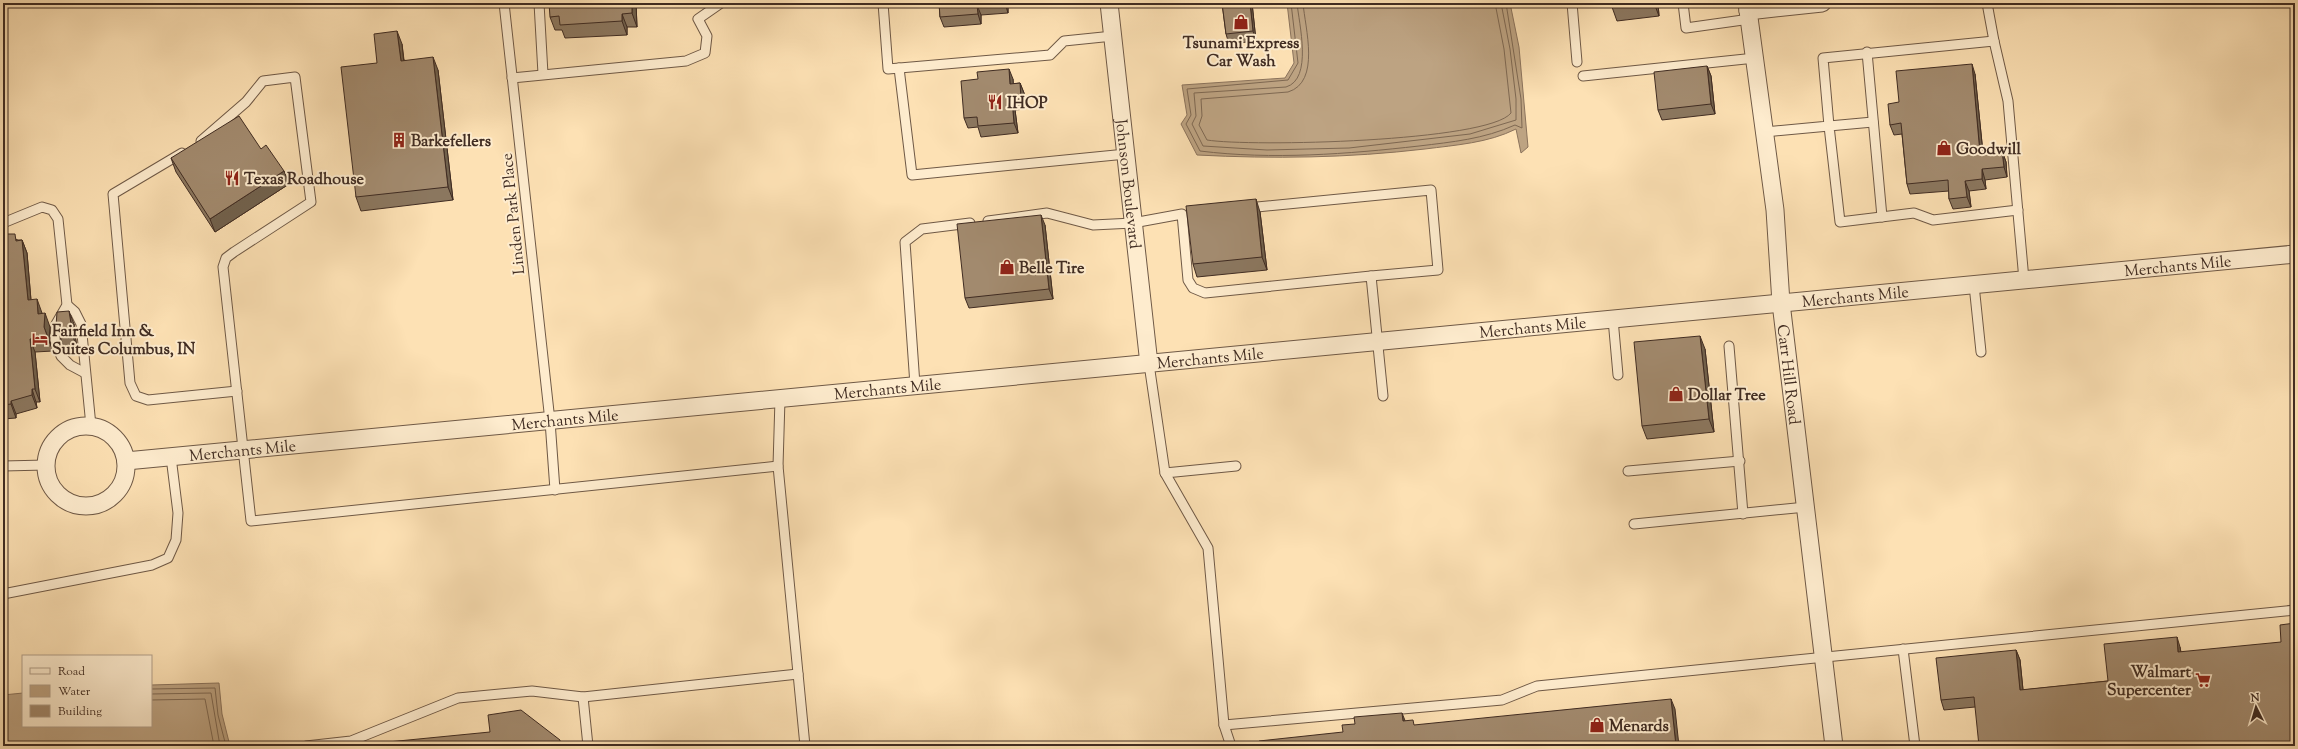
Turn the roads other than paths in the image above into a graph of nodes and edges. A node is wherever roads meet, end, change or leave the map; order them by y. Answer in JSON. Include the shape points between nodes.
{"nodes":[{"id":1,"x":504,"y":3,"type":"edge"},
{"id":2,"x":539,"y":3,"type":"edge"},
{"id":3,"x":721,"y":3,"type":"edge"},
{"id":4,"x":883,"y":3,"type":"edge"},
{"id":5,"x":1109,"y":3,"type":"edge"},
{"id":6,"x":1572,"y":3,"type":"edge"},
{"id":7,"x":1683,"y":3,"type":"edge"},
{"id":8,"x":1822,"y":3,"type":"edge"},
{"id":9,"x":1987,"y":3,"type":"edge"},
{"id":10,"x":1748,"y":11,"type":"edge"},
{"id":11,"x":1113,"y":36,"type":"junction"},
{"id":12,"x":1994,"y":41,"type":"junction"},
{"id":13,"x":1867,"y":52,"type":"junction"},
{"id":14,"x":1755,"y":58,"type":"junction"},
{"id":15,"x":1577,"y":62,"type":"dead end"},
{"id":16,"x":899,"y":68,"type":"junction"},
{"id":17,"x":543,"y":74,"type":"junction"},
{"id":18,"x":1583,"y":76,"type":"dead end"},
{"id":19,"x":512,"y":78,"type":"junction"},
{"id":20,"x":1873,"y":122,"type":"junction"},
{"id":21,"x":1829,"y":126,"type":"junction"},
{"id":22,"x":1765,"y":132,"type":"junction"},
{"id":23,"x":1126,"y":154,"type":"junction"},
{"id":24,"x":1235,"y":209,"type":"edge"},
{"id":25,"x":2018,"y":210,"type":"junction"},
{"id":26,"x":1882,"y":217,"type":"junction"},
{"id":27,"x":3,"y":222,"type":"edge"},
{"id":28,"x":1133,"y":223,"type":"junction"},
{"id":29,"x":2295,"y":254,"type":"edge"},
{"id":30,"x":1372,"y":276,"type":"junction"},
{"id":31,"x":2024,"y":280,"type":"junction"},
{"id":32,"x":1974,"y":285,"type":"junction"},
{"id":33,"x":1782,"y":303,"type":"junction"},
{"id":34,"x":67,"y":305,"type":"junction"},
{"id":35,"x":1613,"y":319,"type":"junction"},
{"id":36,"x":1377,"y":342,"type":"junction"},
{"id":37,"x":1729,"y":346,"type":"dead end"},
{"id":38,"x":1981,"y":352,"type":"dead end"},
{"id":39,"x":1149,"y":364,"type":"junction"},
{"id":40,"x":85,"y":373,"type":"junction"},
{"id":41,"x":1618,"y":375,"type":"dead end"},
{"id":42,"x":915,"y":385,"type":"junction"},
{"id":43,"x":237,"y":391,"type":"junction"},
{"id":44,"x":1383,"y":396,"type":"dead end"},
{"id":45,"x":780,"y":399,"type":"junction"},
{"id":46,"x":550,"y":421,"type":"junction"},
{"id":47,"x":91,"y":426,"type":"junction"},
{"id":48,"x":244,"y":450,"type":"junction"},
{"id":49,"x":171,"y":457,"type":"junction"},
{"id":50,"x":126,"y":461,"type":"junction"},
{"id":51,"x":1740,"y":461,"type":"junction"},
{"id":52,"x":46,"y":465,"type":"junction"},
{"id":53,"x":3,"y":466,"type":"edge"},
{"id":54,"x":778,"y":466,"type":"junction"},
{"id":55,"x":1236,"y":466,"type":"dead end"},
{"id":56,"x":1628,"y":471,"type":"dead end"},
{"id":57,"x":1164,"y":473,"type":"junction"},
{"id":58,"x":555,"y":490,"type":"junction"},
{"id":59,"x":1806,"y":507,"type":"junction"},
{"id":60,"x":1743,"y":514,"type":"junction"},
{"id":61,"x":1634,"y":524,"type":"dead end"},
{"id":62,"x":3,"y":594,"type":"edge"},
{"id":63,"x":2295,"y":610,"type":"edge"},
{"id":64,"x":1903,"y":649,"type":"junction"},
{"id":65,"x":1824,"y":657,"type":"junction"},
{"id":66,"x":798,"y":674,"type":"junction"},
{"id":67,"x":583,"y":697,"type":"junction"},
{"id":68,"x":1224,"y":725,"type":"junction"},
{"id":69,"x":306,"y":746,"type":"edge"},
{"id":70,"x":588,"y":746,"type":"edge"},
{"id":71,"x":805,"y":746,"type":"edge"},
{"id":72,"x":1231,"y":746,"type":"edge"},
{"id":73,"x":1834,"y":746,"type":"edge"},
{"id":74,"x":1915,"y":746,"type":"edge"}],
"edges":[{"from":1,"to":19,"type":"lane","name":"Linden Park Place"},
{"from":2,"to":17,"type":"lane"},
{"from":3,"to":17,"type":"lane","via":[[698,19],[706,36],[705,53],[686,61]]},
{"from":4,"to":16,"type":"lane","via":[[888,69]]},
{"from":5,"to":11,"type":"street","name":"Johnson Boulevard"},
{"from":6,"to":15,"type":"lane"},
{"from":7,"to":10,"type":"lane","via":[[1686,28]]},
{"from":8,"to":10,"type":"street"},
{"from":9,"to":12,"type":"lane"},
{"from":10,"to":14,"type":"street","name":"Carr Hill Road"},
{"from":11,"to":16,"type":"lane","via":[[1064,41],[1050,55]]},
{"from":11,"to":23,"type":"street","name":"Johnson Boulevard"},
{"from":12,"to":13,"type":"lane"},
{"from":12,"to":25,"type":"lane","via":[[2008,101]]},
{"from":13,"to":20,"type":"lane"},
{"from":13,"to":21,"type":"lane","via":[[1823,58]]},
{"from":14,"to":18,"type":"lane"},
{"from":14,"to":22,"type":"street","name":"Carr Hill Road"},
{"from":16,"to":23,"type":"lane","via":[[912,175]]},
{"from":17,"to":19,"type":"lane"},
{"from":19,"to":46,"type":"lane","name":"Linden Park Place"},
{"from":20,"to":21,"type":"lane"},
{"from":20,"to":26,"type":"lane"},
{"from":21,"to":22,"type":"lane"},
{"from":21,"to":26,"type":"lane","via":[[1840,222]]},
{"from":22,"to":33,"type":"street","name":"Carr Hill Road","via":[[1775,210]]},
{"from":23,"to":28,"type":"street","name":"Johnson Boulevard"},
{"from":24,"to":30,"type":"lane","via":[[1431,190],[1438,270]]},
{"from":25,"to":26,"type":"lane","via":[[1933,220],[1914,213]]},
{"from":25,"to":31,"type":"lane"},
{"from":27,"to":34,"type":"lane","via":[[42,207],[52,210],[60,228]]},
{"from":28,"to":30,"type":"lane","via":[[1186,214],[1188,280],[1193,288],[1205,293]]},
{"from":28,"to":39,"type":"street","name":"Johnson Boulevard"},
{"from":28,"to":42,"type":"lane","via":[[1093,225],[1047,213],[922,230],[906,242]]},
{"from":29,"to":31,"type":"street","name":"Merchants Mile"},
{"from":30,"to":36,"type":"lane"},
{"from":31,"to":32,"type":"street","name":"Merchants Mile"},
{"from":32,"to":33,"type":"street","name":"Merchants Mile"},
{"from":32,"to":38,"type":"lane"},
{"from":33,"to":35,"type":"street","name":"Merchants Mile"},
{"from":33,"to":59,"type":"street","name":"Carr Hill Road"},
{"from":34,"to":40,"type":"lane","via":[[79,319]]},
{"from":34,"to":40,"type":"lane","via":[[56,324],[55,340],[61,356],[70,365]]},
{"from":35,"to":36,"type":"street","name":"Merchants Mile"},
{"from":35,"to":41,"type":"lane"},
{"from":36,"to":39,"type":"street","name":"Merchants Mile"},
{"from":36,"to":44,"type":"lane"},
{"from":37,"to":51,"type":"lane"},
{"from":39,"to":42,"type":"street","name":"Merchants Mile"},
{"from":39,"to":57,"type":"lane"},
{"from":40,"to":47,"type":"lane"},
{"from":42,"to":45,"type":"street","name":"Merchants Mile"},
{"from":43,"to":43,"type":"lane","via":[[223,267],[226,258],[312,202],[295,77],[263,81],[246,102],[206,137],[113,194],[130,384],[136,396],[148,400]]},
{"from":43,"to":48,"type":"lane"},
{"from":45,"to":46,"type":"street","name":"Merchants Mile"},
{"from":45,"to":54,"type":"lane"},
{"from":46,"to":48,"type":"street","name":"Merchants Mile"},
{"from":46,"to":58,"type":"lane","name":"Linden Park Place"},
{"from":47,"to":50,"type":"street","via":[[104,430],[114,438],[122,449]]},
{"from":47,"to":52,"type":"street","via":[[65,432],[48,452]]},
{"from":48,"to":49,"type":"street","name":"Merchants Mile"},
{"from":48,"to":58,"type":"lane","via":[[251,521]]},
{"from":49,"to":50,"type":"street","name":"Merchants Mile"},
{"from":49,"to":62,"type":"lane","via":[[178,513],[176,540],[168,558],[152,564]]},
{"from":50,"to":52,"type":"street","via":[[125,474],[112,497],[88,506],[63,499],[54,490],[48,478]]},
{"from":51,"to":56,"type":"lane"},
{"from":51,"to":60,"type":"lane"},
{"from":52,"to":53,"type":"lane"},
{"from":54,"to":58,"type":"lane"},
{"from":54,"to":66,"type":"lane"},
{"from":55,"to":57,"type":"lane"},
{"from":57,"to":68,"type":"lane","via":[[1208,548]]},
{"from":59,"to":60,"type":"lane"},
{"from":59,"to":65,"type":"street","name":"Carr Hill Road"},
{"from":60,"to":61,"type":"lane"},
{"from":63,"to":64,"type":"lane"},
{"from":64,"to":65,"type":"lane"},
{"from":64,"to":74,"type":"lane"},
{"from":65,"to":68,"type":"lane","via":[[1537,686],[1502,700]]},
{"from":65,"to":73,"type":"street","name":"Carr Hill Road"},
{"from":66,"to":67,"type":"lane"},
{"from":66,"to":71,"type":"lane"},
{"from":67,"to":69,"type":"lane","via":[[532,691],[458,698],[351,742]]},
{"from":67,"to":70,"type":"lane"},
{"from":68,"to":72,"type":"lane"}]}
